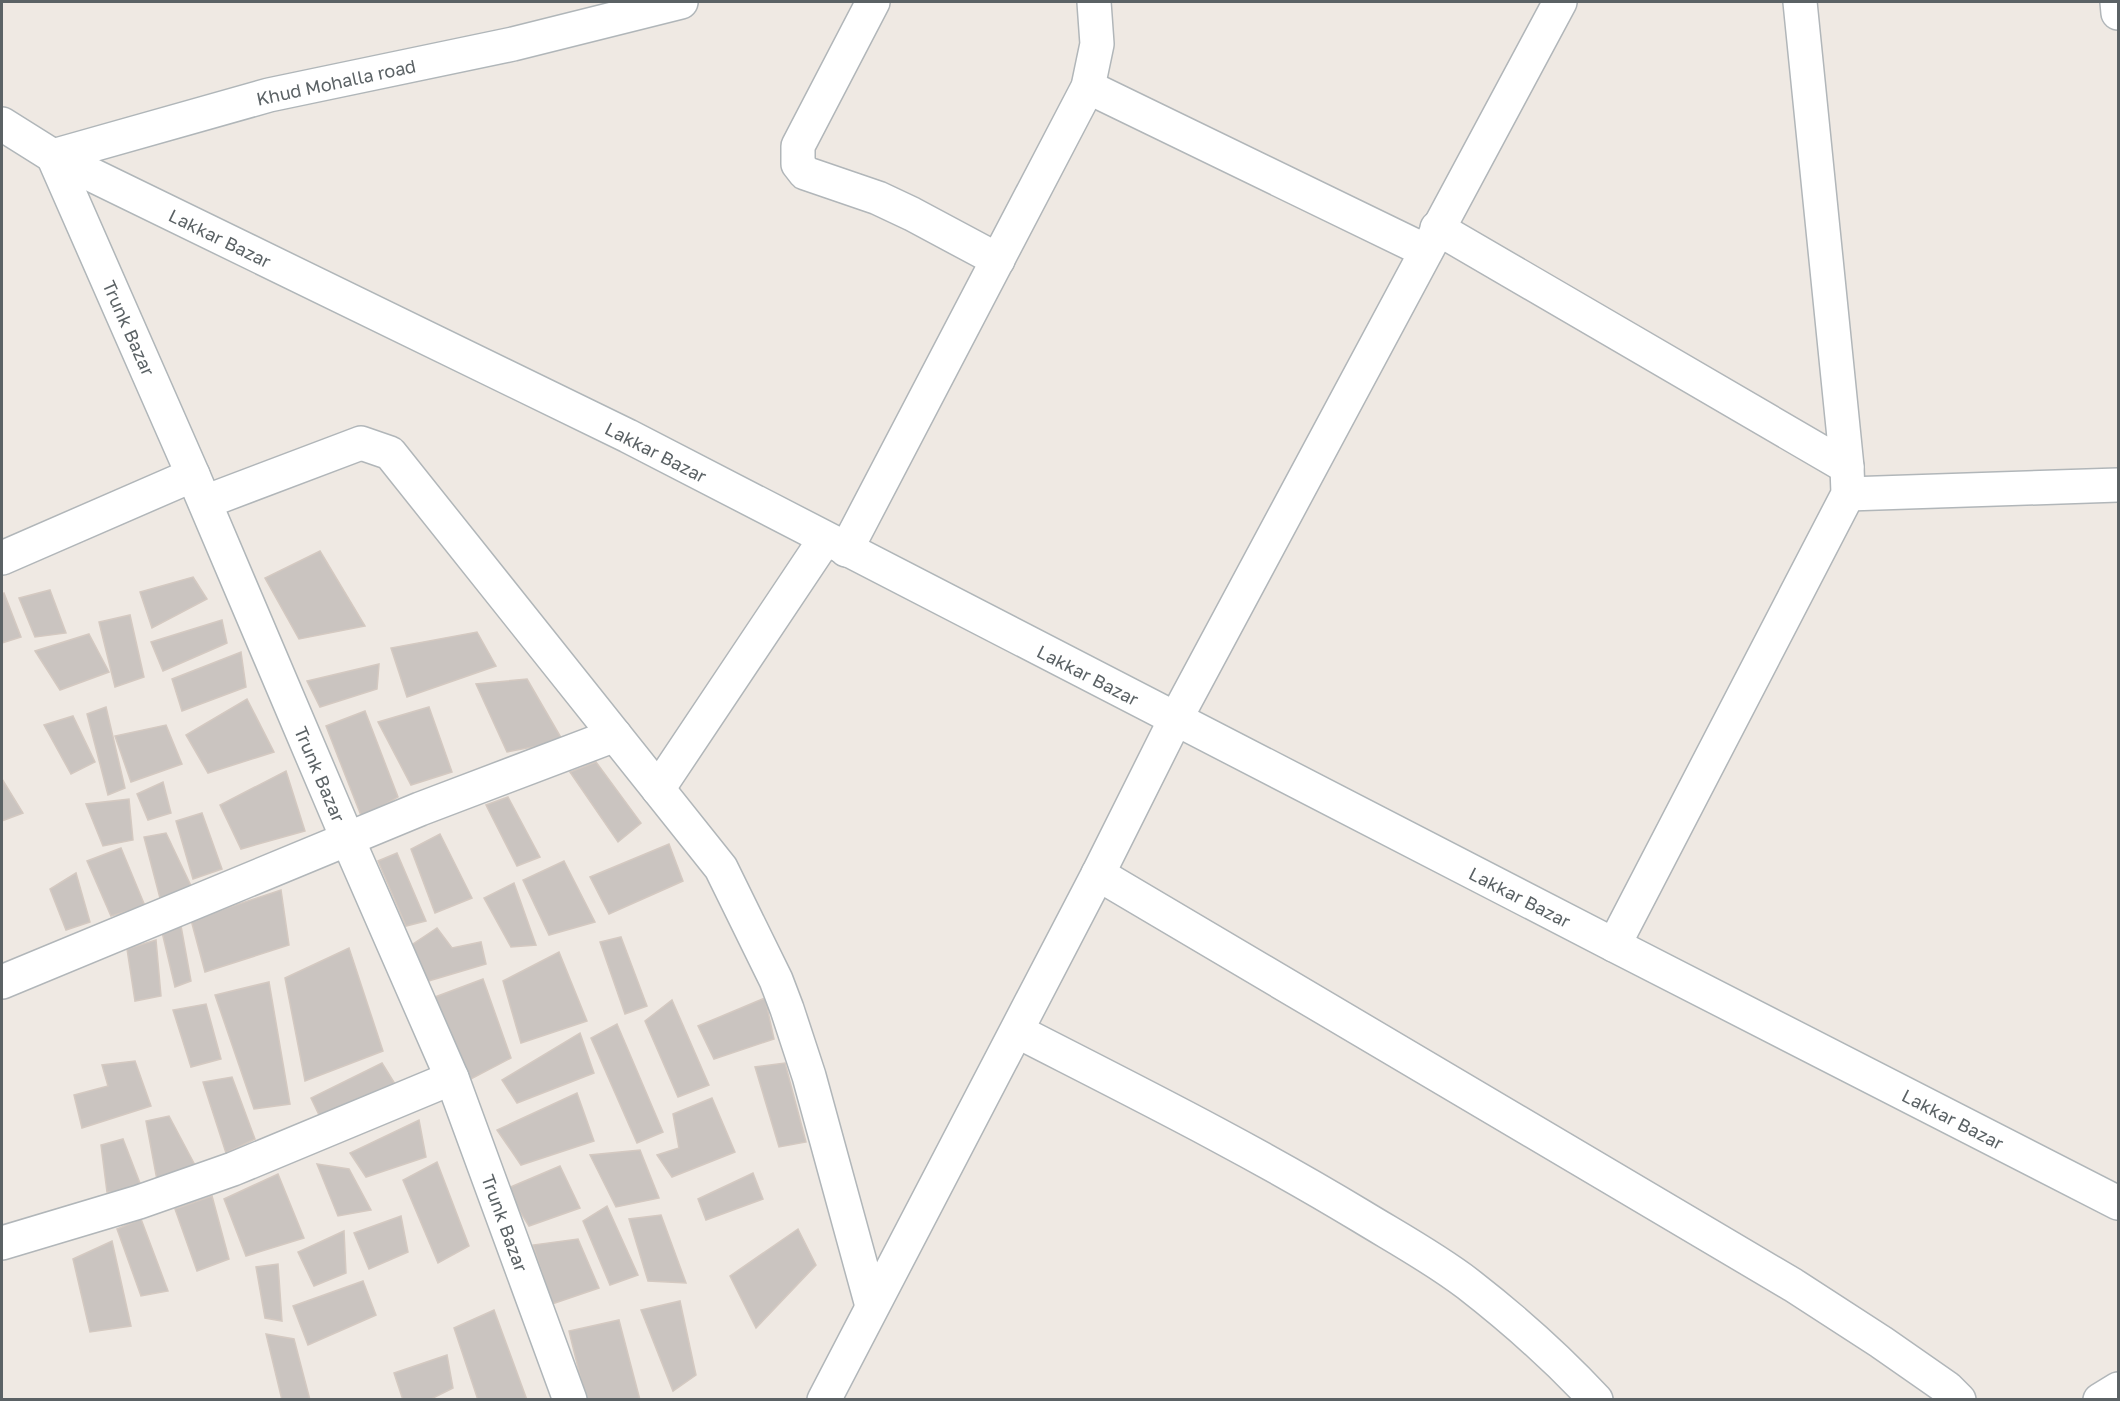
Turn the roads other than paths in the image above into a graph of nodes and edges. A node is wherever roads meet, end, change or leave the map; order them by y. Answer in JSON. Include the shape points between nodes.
{"nodes":[{"id":1,"x":681,"y":2,"type":"edge"},
{"id":2,"x":873,"y":2,"type":"edge"},
{"id":3,"x":1094,"y":2,"type":"edge"},
{"id":4,"x":1560,"y":2,"type":"edge"},
{"id":5,"x":1800,"y":2,"type":"edge"},
{"id":6,"x":2117,"y":2,"type":"edge"},
{"id":7,"x":2118,"y":13,"type":"edge"},
{"id":8,"x":1088,"y":87,"type":"junction"},
{"id":9,"x":2,"y":124,"type":"edge"},
{"id":10,"x":53,"y":156,"type":"junction"},
{"id":11,"x":1431,"y":239,"type":"junction"},
{"id":12,"x":998,"y":260,"type":"junction"},
{"id":13,"x":1847,"y":480,"type":"junction"},
{"id":14,"x":2118,"y":485,"type":"edge"},
{"id":15,"x":199,"y":488,"type":"junction"},
{"id":16,"x":835,"y":544,"type":"junction"},
{"id":17,"x":2,"y":558,"type":"edge"},
{"id":18,"x":1175,"y":720,"type":"junction"},
{"id":19,"x":615,"y":735,"type":"junction"},
{"id":20,"x":658,"y":789,"type":"junction"},
{"id":21,"x":348,"y":840,"type":"junction"},
{"id":22,"x":1098,"y":874,"type":"junction"},
{"id":23,"x":1614,"y":945,"type":"junction"},
{"id":24,"x":2,"y":982,"type":"edge"},
{"id":25,"x":1017,"y":1031,"type":"junction"},
{"id":26,"x":452,"y":1078,"type":"junction"},
{"id":27,"x":2118,"y":1203,"type":"edge"},
{"id":28,"x":2,"y":1244,"type":"edge"},
{"id":29,"x":872,"y":1306,"type":"junction"},
{"id":30,"x":2118,"y":1389,"type":"edge"},
{"id":31,"x":570,"y":1400,"type":"edge"},
{"id":32,"x":824,"y":1400,"type":"edge"},
{"id":33,"x":1596,"y":1400,"type":"edge"},
{"id":34,"x":1959,"y":1400,"type":"edge"},
{"id":35,"x":2100,"y":1400,"type":"edge"}],
"edges":[{"from":1,"to":10,"type":"street","name":"Khud Mohalla road","via":[[513,44],[269,95]]},
{"from":2,"to":12,"type":"street","via":[[798,146],[798,164],[805,173],[886,202]]},
{"from":3,"to":8,"type":"street","via":[[1097,44]]},
{"from":4,"to":11,"type":"street"},
{"from":5,"to":13,"type":"street"},
{"from":6,"to":7,"type":"street"},
{"from":8,"to":11,"type":"street"},
{"from":8,"to":12,"type":"street"},
{"from":9,"to":10,"type":"street"},
{"from":10,"to":15,"type":"street","name":"Trunk Bazar"},
{"from":10,"to":16,"type":"street","name":"Lakkar Bazar","via":[[628,436]]},
{"from":11,"to":13,"type":"street"},
{"from":11,"to":18,"type":"street"},
{"from":12,"to":16,"type":"street"},
{"from":13,"to":14,"type":"street"},
{"from":13,"to":23,"type":"street"},
{"from":15,"to":17,"type":"street"},
{"from":15,"to":19,"type":"street","via":[[361,443],[390,453]]},
{"from":15,"to":21,"type":"street","name":"Trunk Bazar"},
{"from":16,"to":18,"type":"street","name":"Lakkar Bazar"},
{"from":16,"to":20,"type":"street"},
{"from":18,"to":22,"type":"street"},
{"from":18,"to":23,"type":"street","name":"Lakkar Bazar"},
{"from":19,"to":20,"type":"street"},
{"from":19,"to":21,"type":"street"},
{"from":20,"to":29,"type":"street","via":[[721,868],[776,980],[809,1076]]},
{"from":21,"to":24,"type":"street"},
{"from":21,"to":26,"type":"street","name":"Trunk Bazar"},
{"from":22,"to":25,"type":"street"},
{"from":22,"to":34,"type":"street","via":[[1793,1285],[1881,1342]]},
{"from":23,"to":27,"type":"street","name":"Lakkar Bazar"},
{"from":25,"to":29,"type":"street"},
{"from":25,"to":33,"type":"street","via":[[1290,1174],[1434,1260],[1564,1366]]},
{"from":26,"to":28,"type":"street","via":[[233,1169]]},
{"from":26,"to":31,"type":"street","name":"Trunk Bazar"},
{"from":29,"to":32,"type":"street"},
{"from":30,"to":35,"type":"street"}]}
